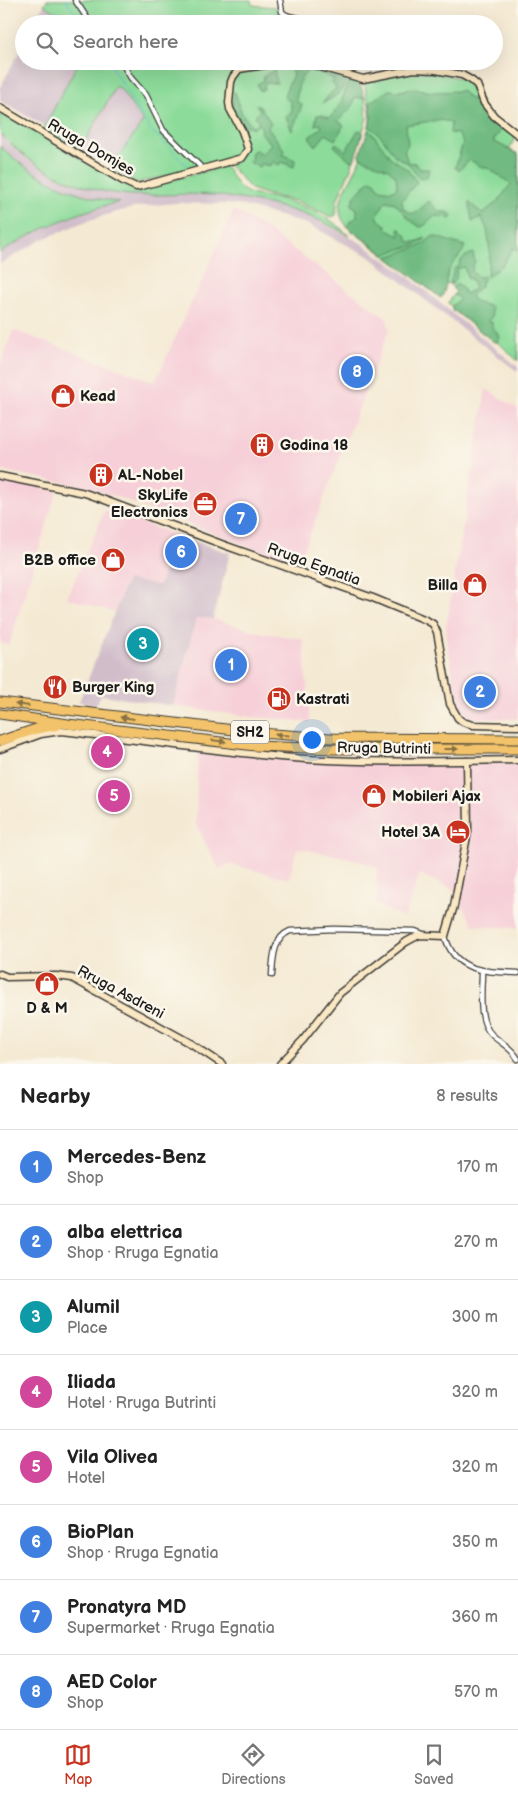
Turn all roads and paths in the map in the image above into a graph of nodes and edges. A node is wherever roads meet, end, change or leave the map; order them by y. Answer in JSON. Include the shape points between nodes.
{"nodes":[{"id":1,"x":75,"y":0,"type":"edge"},
{"id":2,"x":280,"y":0,"type":"edge"},
{"id":3,"x":85,"y":15,"type":"edge"},
{"id":4,"x":285,"y":15,"type":"edge"},
{"id":5,"x":126,"y":70,"type":"edge"},
{"id":6,"x":238,"y":70,"type":"edge"},
{"id":7,"x":331,"y":70,"type":"edge"},
{"id":8,"x":409,"y":70,"type":"edge"},
{"id":9,"x":436,"y":70,"type":"edge"},
{"id":10,"x":0,"y":108,"type":"edge"},
{"id":11,"x":518,"y":135,"type":"edge"},
{"id":12,"x":204,"y":170,"type":"junction"},
{"id":13,"x":0,"y":476,"type":"edge"},
{"id":14,"x":0,"y":702,"type":"edge"},
{"id":15,"x":0,"y":714,"type":"edge"},
{"id":16,"x":68,"y":724,"type":"junction"},
{"id":17,"x":518,"y":726,"type":"edge"},
{"id":18,"x":52,"y":728,"type":"junction"},
{"id":19,"x":518,"y":738,"type":"edge"},
{"id":20,"x":0,"y":742,"type":"edge"},
{"id":21,"x":0,"y":749,"type":"edge"},
{"id":22,"x":518,"y":749,"type":"edge"},
{"id":23,"x":518,"y":760,"type":"edge"},
{"id":24,"x":467,"y":761,"type":"junction"},
{"id":25,"x":425,"y":934,"type":"junction"},
{"id":26,"x":445,"y":936,"type":"junction"},
{"id":27,"x":482,"y":971,"type":"junction"},
{"id":28,"x":518,"y":973,"type":"edge"},
{"id":29,"x":0,"y":974,"type":"edge"},
{"id":30,"x":272,"y":975,"type":"dead end"},
{"id":31,"x":518,"y":1059,"type":"edge"},
{"id":32,"x":222,"y":1064,"type":"edge"},
{"id":33,"x":280,"y":1064,"type":"edge"}],
"edges":[{"from":1,"to":3,"type":"street"},
{"from":2,"to":4,"type":"street"},
{"from":5,"to":12,"type":"street","via":[[146,94],[163,130]]},
{"from":6,"to":12,"type":"street","name":"Rruga Domjes","via":[[231,82],[230,109],[248,149],[242,158]]},
{"from":7,"to":8,"type":"street","via":[[363,79]]},
{"from":9,"to":11,"type":"street","via":[[462,75],[477,85],[484,104]]},
{"from":10,"to":12,"type":"street","name":"Rruga Domjes","via":[[136,187]]},
{"from":13,"to":17,"type":"street","name":"Rruga Egnatia","via":[[102,499],[426,620],[437,632],[454,713],[463,722],[473,725]]},
{"from":19,"to":14,"type":"highway","number":"SH2","one_way":true,"via":[[259,734]]},
{"from":15,"to":16,"type":"highway","number":"SH2"},
{"from":16,"to":18,"type":"highway"},
{"from":16,"to":22,"type":"highway","number":"SH2","one_way":true,"via":[[255,746]]},
{"from":18,"to":20,"type":"highway","via":[[36,729]]},
{"from":18,"to":21,"type":"street"},
{"from":18,"to":24,"type":"street","name":"Rruga Butrinti","via":[[242,754],[308,759]]},
{"from":23,"to":24,"type":"street","name":"Rruga Butrinti"},
{"from":24,"to":26,"type":"street","via":[[468,831]]},
{"from":25,"to":26,"type":"street"},
{"from":25,"to":30,"type":"street","via":[[334,929],[290,931],[284,933],[277,943]]},
{"from":25,"to":33,"type":"street","via":[[406,942],[340,993]]},
{"from":26,"to":27,"type":"street","via":[[458,960]]},
{"from":27,"to":28,"type":"street"},
{"from":27,"to":31,"type":"street","via":[[484,1022],[490,1033],[510,1047]]},
{"from":29,"to":32,"type":"street","name":"Rruga Asdreni","via":[[7,977],[72,978]]}]}
